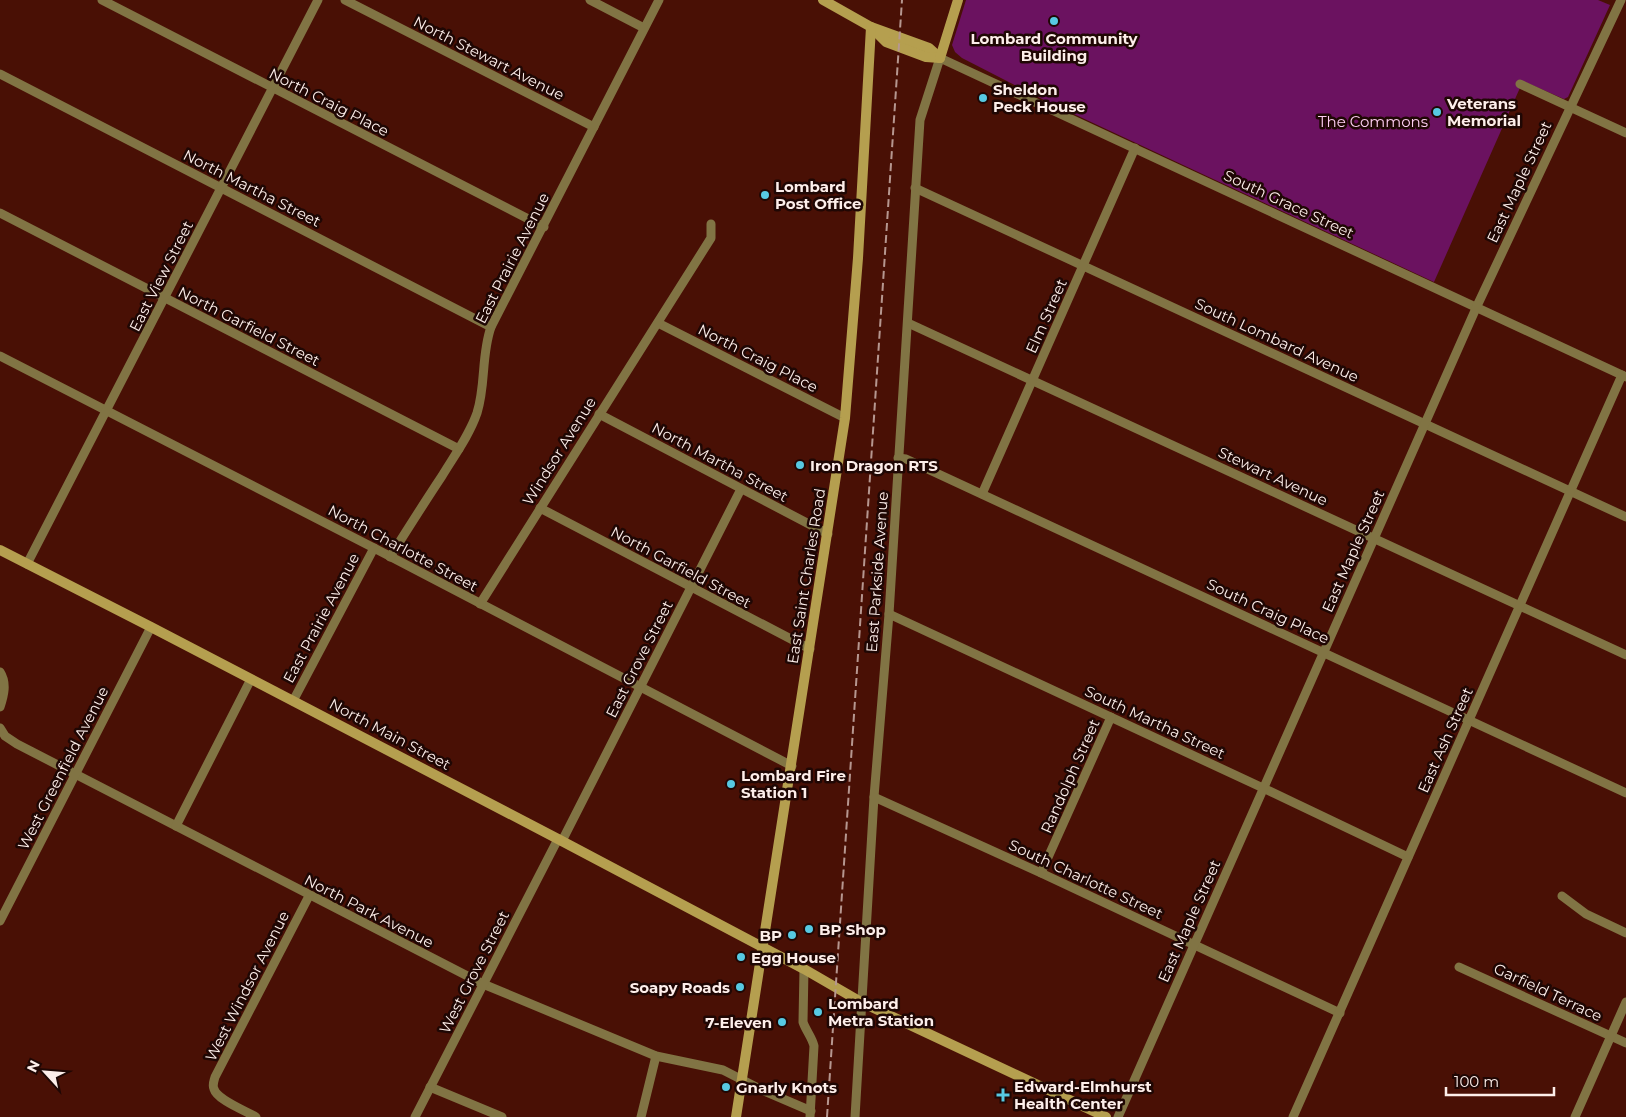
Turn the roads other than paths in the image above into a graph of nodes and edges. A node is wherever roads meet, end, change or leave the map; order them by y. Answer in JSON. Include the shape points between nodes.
{"nodes":[{"id":1,"x":102,"y":0,"type":"edge"},
{"id":2,"x":318,"y":0,"type":"edge"},
{"id":3,"x":345,"y":0,"type":"edge"},
{"id":4,"x":590,"y":0,"type":"edge"},
{"id":5,"x":659,"y":0,"type":"edge"},
{"id":6,"x":823,"y":0,"type":"edge"},
{"id":7,"x":958,"y":0,"type":"edge"},
{"id":8,"x":1621,"y":0,"type":"edge"},
{"id":9,"x":644,"y":28,"type":"junction"},
{"id":10,"x":871,"y":28,"type":"junction"},
{"id":11,"x":940,"y":58,"type":"junction"},
{"id":12,"x":0,"y":74,"type":"edge"},
{"id":13,"x":1520,"y":84,"type":"dead end"},
{"id":14,"x":273,"y":89,"type":"junction"},
{"id":15,"x":1569,"y":106,"type":"junction"},
{"id":16,"x":594,"y":127,"type":"junction"},
{"id":17,"x":1626,"y":133,"type":"edge"},
{"id":18,"x":1135,"y":148,"type":"junction"},
{"id":19,"x":221,"y":188,"type":"junction"},
{"id":20,"x":915,"y":188,"type":"junction"},
{"id":21,"x":0,"y":213,"type":"edge"},
{"id":22,"x":711,"y":224,"type":"dead end"},
{"id":23,"x":544,"y":227,"type":"junction"},
{"id":24,"x":1083,"y":266,"type":"junction"},
{"id":25,"x":165,"y":298,"type":"junction"},
{"id":26,"x":1477,"y":306,"type":"junction"},
{"id":27,"x":908,"y":322,"type":"junction"},
{"id":28,"x":658,"y":323,"type":"junction"},
{"id":29,"x":491,"y":327,"type":"junction"},
{"id":30,"x":0,"y":356,"type":"edge"},
{"id":31,"x":1624,"y":376,"type":"edge"},
{"id":32,"x":1032,"y":380,"type":"junction"},
{"id":33,"x":107,"y":411,"type":"junction"},
{"id":34,"x":599,"y":414,"type":"junction"},
{"id":35,"x":845,"y":418,"type":"junction"},
{"id":36,"x":1424,"y":424,"type":"junction"},
{"id":37,"x":459,"y":449,"type":"junction"},
{"id":38,"x":898,"y":458,"type":"junction"},
{"id":39,"x":741,"y":489,"type":"junction"},
{"id":40,"x":1571,"y":492,"type":"junction"},
{"id":41,"x":982,"y":494,"type":"junction"},
{"id":42,"x":540,"y":508,"type":"junction"},
{"id":43,"x":1626,"y":518,"type":"edge"},
{"id":44,"x":828,"y":534,"type":"junction"},
{"id":45,"x":1374,"y":538,"type":"junction"},
{"id":46,"x":374,"y":548,"type":"junction"},
{"id":47,"x":0,"y":550,"type":"edge"},
{"id":48,"x":390,"y":557,"type":"junction"},
{"id":49,"x":27,"y":564,"type":"junction"},
{"id":50,"x":690,"y":587,"type":"junction"},
{"id":51,"x":480,"y":604,"type":"junction"},
{"id":52,"x":1520,"y":606,"type":"junction"},
{"id":53,"x":889,"y":614,"type":"junction"},
{"id":54,"x":152,"y":627,"type":"junction"},
{"id":55,"x":810,"y":649,"type":"junction"},
{"id":56,"x":1323,"y":652,"type":"junction"},
{"id":57,"x":1626,"y":655,"type":"edge"},
{"id":58,"x":0,"y":672,"type":"edge"},
{"id":59,"x":252,"y":679,"type":"junction"},
{"id":60,"x":640,"y":687,"type":"junction"},
{"id":61,"x":293,"y":701,"type":"junction"},
{"id":62,"x":0,"y":707,"type":"edge"},
{"id":63,"x":1111,"y":717,"type":"junction"},
{"id":64,"x":1470,"y":720,"type":"junction"},
{"id":65,"x":0,"y":728,"type":"edge"},
{"id":66,"x":792,"y":766,"type":"junction"},
{"id":67,"x":75,"y":775,"type":"junction"},
{"id":68,"x":1263,"y":788,"type":"junction"},
{"id":69,"x":1626,"y":793,"type":"edge"},
{"id":70,"x":874,"y":797,"type":"junction"},
{"id":71,"x":176,"y":826,"type":"junction"},
{"id":72,"x":560,"y":840,"type":"junction"},
{"id":73,"x":1408,"y":857,"type":"junction"},
{"id":74,"x":1041,"y":873,"type":"junction"},
{"id":75,"x":309,"y":896,"type":"junction"},
{"id":76,"x":1562,"y":896,"type":"dead end"},
{"id":77,"x":0,"y":921,"type":"edge"},
{"id":78,"x":1626,"y":932,"type":"edge"},
{"id":79,"x":1193,"y":945,"type":"junction"},
{"id":80,"x":764,"y":948,"type":"junction"},
{"id":81,"x":1459,"y":967,"type":"dead end"},
{"id":82,"x":804,"y":969,"type":"junction"},
{"id":83,"x":483,"y":984,"type":"junction"},
{"id":84,"x":862,"y":1002,"type":"junction"},
{"id":85,"x":1626,"y":1002,"type":"edge"},
{"id":86,"x":1340,"y":1013,"type":"junction"},
{"id":87,"x":1611,"y":1036,"type":"junction"},
{"id":88,"x":1626,"y":1043,"type":"edge"},
{"id":89,"x":656,"y":1056,"type":"junction"},
{"id":90,"x":742,"y":1080,"type":"junction"},
{"id":91,"x":430,"y":1087,"type":"junction"},
{"id":92,"x":811,"y":1114,"type":"edge"},
{"id":93,"x":256,"y":1117,"type":"edge"},
{"id":94,"x":415,"y":1117,"type":"edge"},
{"id":95,"x":502,"y":1117,"type":"edge"},
{"id":96,"x":641,"y":1117,"type":"edge"},
{"id":97,"x":736,"y":1117,"type":"edge"},
{"id":98,"x":855,"y":1117,"type":"edge"},
{"id":99,"x":1106,"y":1117,"type":"edge"},
{"id":100,"x":1118,"y":1117,"type":"edge"},
{"id":101,"x":1293,"y":1117,"type":"edge"},
{"id":102,"x":1575,"y":1117,"type":"edge"}],
"edges":[{"from":1,"to":14,"type":"street","name":"North Craig Place"},
{"from":2,"to":14,"type":"street","name":"East View Street"},
{"from":3,"to":16,"type":"street","name":"North Stewart Avenue"},
{"from":4,"to":9,"type":"street"},
{"from":5,"to":9,"type":"street","name":"East Prairie Avenue"},
{"from":6,"to":10,"type":"main road"},
{"from":7,"to":11,"type":"main road"},
{"from":8,"to":15,"type":"street","name":"East Maple Street"},
{"from":9,"to":16,"type":"street","name":"East Prairie Avenue"},
{"from":10,"to":11,"type":"main road","via":[[886,42],[926,57]]},
{"from":10,"to":35,"type":"main road","name":"East Saint Charles Road"},
{"from":11,"to":18,"type":"street","name":"South Grace Street"},
{"from":11,"to":20,"type":"street","name":"East Parkside Avenue","via":[[921,113]]},
{"from":12,"to":19,"type":"street","name":"North Martha Street"},
{"from":13,"to":15,"type":"street"},
{"from":14,"to":19,"type":"street","name":"East View Street"},
{"from":14,"to":23,"type":"street","name":"North Craig Place"},
{"from":15,"to":17,"type":"street"},
{"from":15,"to":26,"type":"street","name":"East Maple Street"},
{"from":16,"to":23,"type":"street","name":"East Prairie Avenue"},
{"from":18,"to":24,"type":"street","name":"Elm Street"},
{"from":18,"to":26,"type":"street","name":"South Grace Street"},
{"from":19,"to":25,"type":"street","name":"East View Street"},
{"from":19,"to":29,"type":"street","name":"North Martha Street"},
{"from":20,"to":24,"type":"street","name":"South Lombard Avenue"},
{"from":20,"to":27,"type":"street","name":"East Parkside Avenue"},
{"from":21,"to":25,"type":"street","name":"North Garfield Street"},
{"from":22,"to":28,"type":"street","name":"Windsor Avenue","via":[[711,238]]},
{"from":23,"to":29,"type":"street","name":"East Prairie Avenue"},
{"from":24,"to":32,"type":"street","name":"Elm Street"},
{"from":24,"to":36,"type":"street","name":"South Lombard Avenue"},
{"from":25,"to":33,"type":"street","name":"East View Street"},
{"from":25,"to":37,"type":"street","name":"North Garfield Street"},
{"from":26,"to":31,"type":"street","name":"South Grace Street"},
{"from":26,"to":36,"type":"street","name":"East Maple Street"},
{"from":27,"to":32,"type":"street","name":"Stewart Avenue"},
{"from":27,"to":38,"type":"street","name":"East Parkside Avenue"},
{"from":28,"to":34,"type":"street","name":"Windsor Avenue"},
{"from":28,"to":35,"type":"street","name":"North Craig Place"},
{"from":29,"to":37,"type":"street","name":"East Prairie Avenue","via":[[485,349],[478,411]]},
{"from":30,"to":33,"type":"street","name":"North Charlotte Street"},
{"from":31,"to":40,"type":"street","name":"East Ash Street"},
{"from":32,"to":41,"type":"street","name":"Elm Street"},
{"from":32,"to":45,"type":"street","name":"Stewart Avenue"},
{"from":33,"to":46,"type":"street","name":"North Charlotte Street"},
{"from":33,"to":49,"type":"street","name":"East View Street"},
{"from":34,"to":39,"type":"street","name":"North Martha Street"},
{"from":34,"to":42,"type":"street","name":"Windsor Avenue"},
{"from":35,"to":44,"type":"main road","name":"East Saint Charles Road"},
{"from":36,"to":40,"type":"street","name":"South Lombard Avenue"},
{"from":36,"to":45,"type":"street","name":"East Maple Street"},
{"from":37,"to":48,"type":"street","name":"East Prairie Avenue"},
{"from":38,"to":41,"type":"street","name":"South Craig Place"},
{"from":38,"to":53,"type":"street","name":"East Parkside Avenue"},
{"from":39,"to":44,"type":"street","name":"North Martha Street"},
{"from":39,"to":50,"type":"street","name":"East Grove Street"},
{"from":40,"to":43,"type":"street","name":"South Lombard Avenue"},
{"from":40,"to":52,"type":"street","name":"East Ash Street"},
{"from":41,"to":56,"type":"street","name":"South Craig Place"},
{"from":42,"to":50,"type":"street","name":"North Garfield Street"},
{"from":42,"to":51,"type":"street","name":"Windsor Avenue"},
{"from":44,"to":55,"type":"main road","name":"East Saint Charles Road"},
{"from":45,"to":52,"type":"street","name":"Stewart Avenue"},
{"from":45,"to":56,"type":"street","name":"East Maple Street"},
{"from":46,"to":48,"type":"street","name":"North Charlotte Street"},
{"from":46,"to":61,"type":"street","name":"East Prairie Avenue"},
{"from":47,"to":49,"type":"main road","name":"North Main Street"},
{"from":48,"to":51,"type":"street","name":"North Charlotte Street"},
{"from":49,"to":54,"type":"main road","name":"North Main Street"},
{"from":50,"to":55,"type":"street","name":"North Garfield Street"},
{"from":50,"to":60,"type":"street","name":"East Grove Street"},
{"from":51,"to":60,"type":"street","name":"North Charlotte Street"},
{"from":52,"to":57,"type":"street","name":"Stewart Avenue"},
{"from":52,"to":64,"type":"street","name":"East Ash Street"},
{"from":53,"to":63,"type":"street","name":"South Martha Street"},
{"from":53,"to":70,"type":"street","name":"East Parkside Avenue"},
{"from":54,"to":59,"type":"main road","name":"North Main Street"},
{"from":54,"to":67,"type":"street","name":"West Greenfield Avenue"},
{"from":55,"to":66,"type":"main road","name":"East Saint Charles Road"},
{"from":56,"to":64,"type":"street","name":"South Craig Place"},
{"from":56,"to":68,"type":"street","name":"East Maple Street"},
{"from":58,"to":62,"type":"street","via":[[5,686]]},
{"from":59,"to":61,"type":"main road","name":"North Main Street"},
{"from":59,"to":71,"type":"street"},
{"from":60,"to":66,"type":"street","name":"North Charlotte Street"},
{"from":60,"to":72,"type":"street","name":"East Grove Street"},
{"from":61,"to":72,"type":"main road","name":"North Main Street"},
{"from":63,"to":68,"type":"street","name":"South Martha Street"},
{"from":63,"to":74,"type":"street","name":"Randolph Street"},
{"from":64,"to":69,"type":"street","name":"South Craig Place"},
{"from":64,"to":73,"type":"street","name":"East Ash Street"},
{"from":65,"to":67,"type":"street","name":"North Park Avenue","via":[[17,744]]},
{"from":66,"to":80,"type":"main road","name":"East Saint Charles Road"},
{"from":67,"to":71,"type":"street","name":"North Park Avenue"},
{"from":67,"to":77,"type":"street","name":"West Greenfield Avenue"},
{"from":68,"to":73,"type":"street","name":"South Martha Street"},
{"from":68,"to":79,"type":"street","name":"East Maple Street"},
{"from":70,"to":74,"type":"street","name":"South Charlotte Street"},
{"from":70,"to":84,"type":"street","name":"East Parkside Avenue"},
{"from":71,"to":75,"type":"street","name":"North Park Avenue"},
{"from":72,"to":80,"type":"main road","name":"North Main Street"},
{"from":72,"to":83,"type":"street","name":"West Grove Street"},
{"from":73,"to":86,"type":"street","name":"East Ash Street"},
{"from":74,"to":79,"type":"street","name":"South Charlotte Street"},
{"from":75,"to":83,"type":"street","name":"North Park Avenue"},
{"from":75,"to":93,"type":"street","name":"West Windsor Avenue","via":[[215,1077],[214,1090],[222,1099]]},
{"from":76,"to":78,"type":"street","via":[[1586,914]]},
{"from":79,"to":86,"type":"street","name":"South Charlotte Street"},
{"from":79,"to":100,"type":"street","name":"East Maple Street"},
{"from":80,"to":82,"type":"main road","name":"North Main Street"},
{"from":80,"to":90,"type":"main road","name":"East Saint Charles Road"},
{"from":81,"to":87,"type":"street","name":"Garfield Terrace"},
{"from":82,"to":84,"type":"main road","name":"North Main Street"},
{"from":82,"to":92,"type":"street","via":[[803,1022],[814,1046]]},
{"from":83,"to":89,"type":"street","name":"North Park Avenue"},
{"from":83,"to":91,"type":"street","name":"West Grove Street"},
{"from":84,"to":98,"type":"street","name":"East Parkside Avenue"},
{"from":84,"to":99,"type":"main road","name":"North Main Street"},
{"from":85,"to":87,"type":"street"},
{"from":86,"to":101,"type":"street","name":"East Ash Street"},
{"from":87,"to":88,"type":"street","name":"Garfield Terrace"},
{"from":87,"to":102,"type":"street"},
{"from":89,"to":90,"type":"street","name":"North Park Avenue","via":[[723,1070]]},
{"from":89,"to":96,"type":"street"},
{"from":90,"to":92,"type":"street","name":"North Park Avenue"},
{"from":90,"to":97,"type":"main road","name":"East Saint Charles Road"},
{"from":91,"to":94,"type":"street","name":"West Grove Street"},
{"from":91,"to":95,"type":"street"}]}
